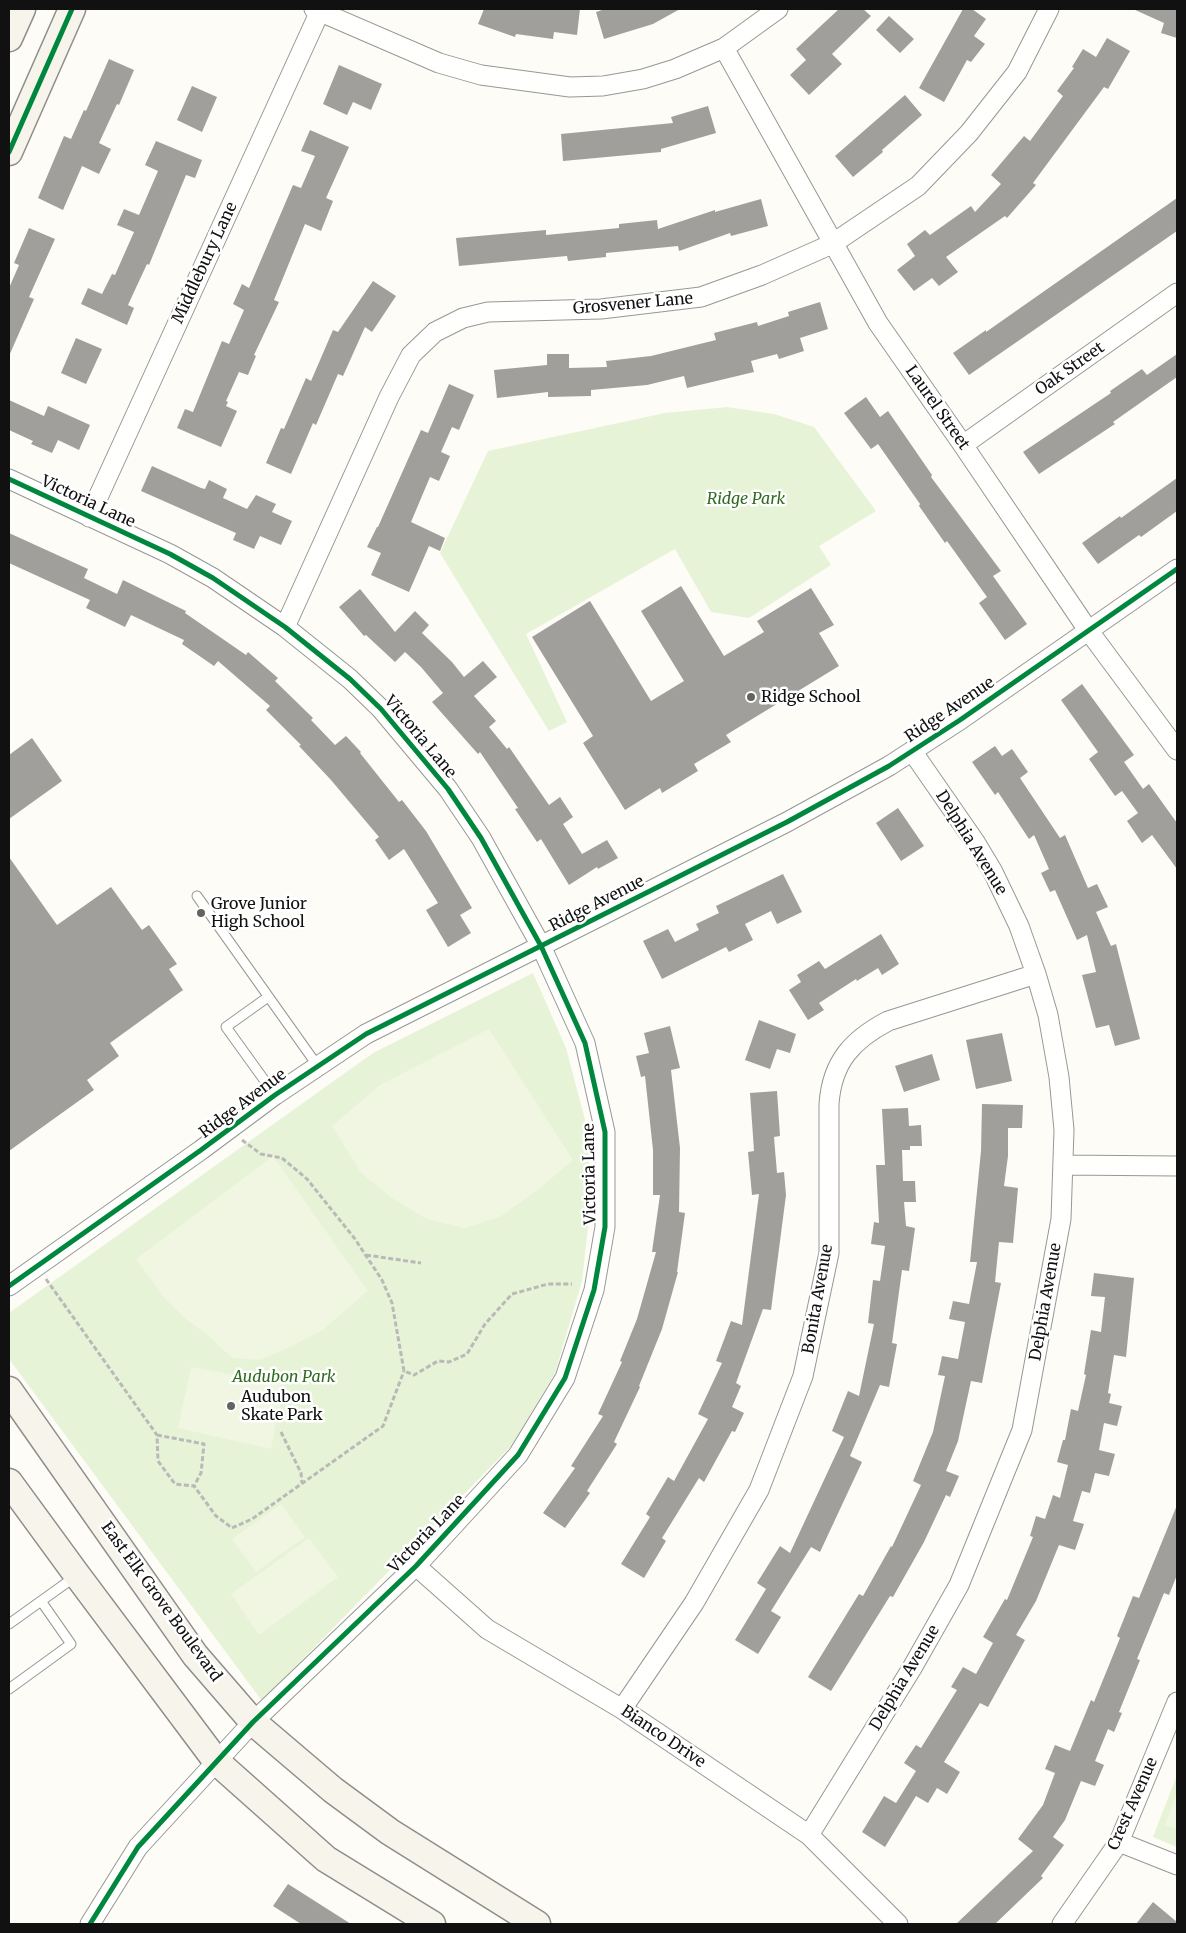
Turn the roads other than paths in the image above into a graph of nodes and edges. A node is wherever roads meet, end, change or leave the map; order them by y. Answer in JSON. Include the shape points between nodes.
{"nodes":[{"id":1,"x":22,"y":9,"type":"edge"},
{"id":2,"x":72,"y":9,"type":"edge"},
{"id":3,"x":778,"y":9,"type":"edge"},
{"id":4,"x":1049,"y":9,"type":"edge"},
{"id":5,"x":318,"y":10,"type":"edge"},
{"id":6,"x":9,"y":38,"type":"edge"},
{"id":7,"x":724,"y":48,"type":"junction"},
{"id":8,"x":9,"y":152,"type":"edge"},
{"id":9,"x":832,"y":244,"type":"junction"},
{"id":10,"x":1177,"y":293,"type":"edge"},
{"id":11,"x":963,"y":445,"type":"junction"},
{"id":12,"x":9,"y":479,"type":"edge"},
{"id":13,"x":89,"y":517,"type":"junction"},
{"id":14,"x":1177,"y":569,"type":"edge"},
{"id":15,"x":285,"y":627,"type":"junction"},
{"id":16,"x":1088,"y":630,"type":"junction"},
{"id":17,"x":1177,"y":750,"type":"edge"},
{"id":18,"x":912,"y":751,"type":"junction"},
{"id":19,"x":197,"y":896,"type":"dead end"},
{"id":20,"x":541,"y":946,"type":"junction"},
{"id":21,"x":1036,"y":974,"type":"junction"},
{"id":22,"x":268,"y":997,"type":"junction"},
{"id":23,"x":317,"y":1065,"type":"junction"},
{"id":24,"x":275,"y":1095,"type":"junction"},
{"id":25,"x":1064,"y":1164,"type":"junction"},
{"id":26,"x":1177,"y":1166,"type":"edge"},
{"id":27,"x":9,"y":1286,"type":"edge"},
{"id":28,"x":9,"y":1390,"type":"edge"},
{"id":29,"x":9,"y":1482,"type":"edge"},
{"id":30,"x":416,"y":1566,"type":"junction"},
{"id":31,"x":76,"y":1575,"type":"junction"},
{"id":32,"x":41,"y":1601,"type":"junction"},
{"id":33,"x":9,"y":1624,"type":"edge"},
{"id":34,"x":9,"y":1689,"type":"edge"},
{"id":35,"x":1177,"y":1702,"type":"edge"},
{"id":36,"x":622,"y":1710,"type":"junction"},
{"id":37,"x":253,"y":1722,"type":"junction"},
{"id":38,"x":217,"y":1762,"type":"junction"},
{"id":39,"x":809,"y":1836,"type":"junction"},
{"id":40,"x":1119,"y":1842,"type":"junction"},
{"id":41,"x":1177,"y":1865,"type":"edge"},
{"id":42,"x":90,"y":1924,"type":"edge"},
{"id":43,"x":432,"y":1924,"type":"edge"},
{"id":44,"x":537,"y":1924,"type":"edge"},
{"id":45,"x":898,"y":1924,"type":"edge"},
{"id":46,"x":1062,"y":1924,"type":"edge"}],
"edges":[{"from":1,"to":6,"type":"street"},
{"from":2,"to":8,"type":"street"},
{"from":3,"to":7,"type":"street"},
{"from":4,"to":9,"type":"street","name":"Grosvener Lane","via":[[1017,72],[970,132],[918,186]]},
{"from":5,"to":7,"type":"street","via":[[439,63],[481,75],[570,87],[603,86],[643,79]]},
{"from":5,"to":13,"type":"street","name":"Middlebury Lane"},
{"from":7,"to":9,"type":"street","name":"Laurel Street"},
{"from":9,"to":11,"type":"street","name":"Laurel Street","via":[[878,323]]},
{"from":9,"to":15,"type":"street","name":"Grosvener Lane","via":[[701,297],[601,309],[488,312],[463,318],[435,332],[411,355],[389,397]]},
{"from":10,"to":11,"type":"street","name":"Oak Street"},
{"from":11,"to":16,"type":"street","name":"Laurel Street"},
{"from":12,"to":13,"type":"street","name":"Victoria Lane"},
{"from":13,"to":15,"type":"street","name":"Victoria Lane","via":[[170,554],[213,578]]},
{"from":14,"to":16,"type":"street","name":"Ridge Avenue"},
{"from":15,"to":20,"type":"street","name":"Victoria Lane","via":[[375,703],[448,789],[481,838]]},
{"from":16,"to":17,"type":"street","name":"Laurel Street"},
{"from":16,"to":18,"type":"street","name":"Ridge Avenue"},
{"from":18,"to":20,"type":"street","name":"Ridge Avenue","via":[[786,822]]},
{"from":18,"to":21,"type":"street","name":"Delphia Avenue","via":[[993,872],[1019,926]]},
{"from":19,"to":22,"type":"lane"},
{"from":20,"to":23,"type":"street","name":"Ridge Avenue","via":[[366,1034]]},
{"from":20,"to":30,"type":"street","name":"Victoria Lane","via":[[585,1043],[605,1132],[605,1227],[594,1290],[565,1378],[518,1455]]},
{"from":21,"to":25,"type":"street","name":"Delphia Avenue","via":[[1055,1047],[1064,1130]]},
{"from":21,"to":36,"type":"street","name":"Bonita Avenue","via":[[888,1022],[855,1043],[837,1070],[830,1086],[829,1104],[829,1253],[803,1376],[759,1490],[694,1603]]},
{"from":22,"to":23,"type":"lane"},
{"from":22,"to":24,"type":"lane","via":[[226,1027]]},
{"from":23,"to":24,"type":"street","name":"Ridge Avenue"},
{"from":24,"to":27,"type":"street","name":"Ridge Avenue"},
{"from":25,"to":26,"type":"street"},
{"from":25,"to":39,"type":"street","name":"Delphia Avenue","via":[[1061,1220],[1022,1430],[959,1585]]},
{"from":28,"to":37,"type":"street","name":"East Elk Grove Boulevard","via":[[195,1655]]},
{"from":29,"to":31,"type":"street"},
{"from":30,"to":36,"type":"street","name":"Bianco Drive","via":[[487,1629]]},
{"from":30,"to":37,"type":"street","name":"Victoria Lane"},
{"from":31,"to":32,"type":"lane"},
{"from":31,"to":38,"type":"street"},
{"from":32,"to":33,"type":"lane"},
{"from":32,"to":34,"type":"lane","via":[[71,1644]]},
{"from":35,"to":40,"type":"street","name":"Crest Avenue"},
{"from":36,"to":39,"type":"street","name":"Bianco Drive"},
{"from":37,"to":38,"type":"street","name":"Victoria Lane"},
{"from":37,"to":44,"type":"street","name":"East Elk Grove Boulevard","via":[[333,1790],[390,1832]]},
{"from":38,"to":42,"type":"street","name":"Victoria Lane","via":[[138,1847]]},
{"from":38,"to":43,"type":"street","via":[[326,1859]]},
{"from":39,"to":45,"type":"street","name":"Bianco Drive"},
{"from":40,"to":41,"type":"street"},
{"from":40,"to":46,"type":"street","name":"Crest Avenue"}]}
